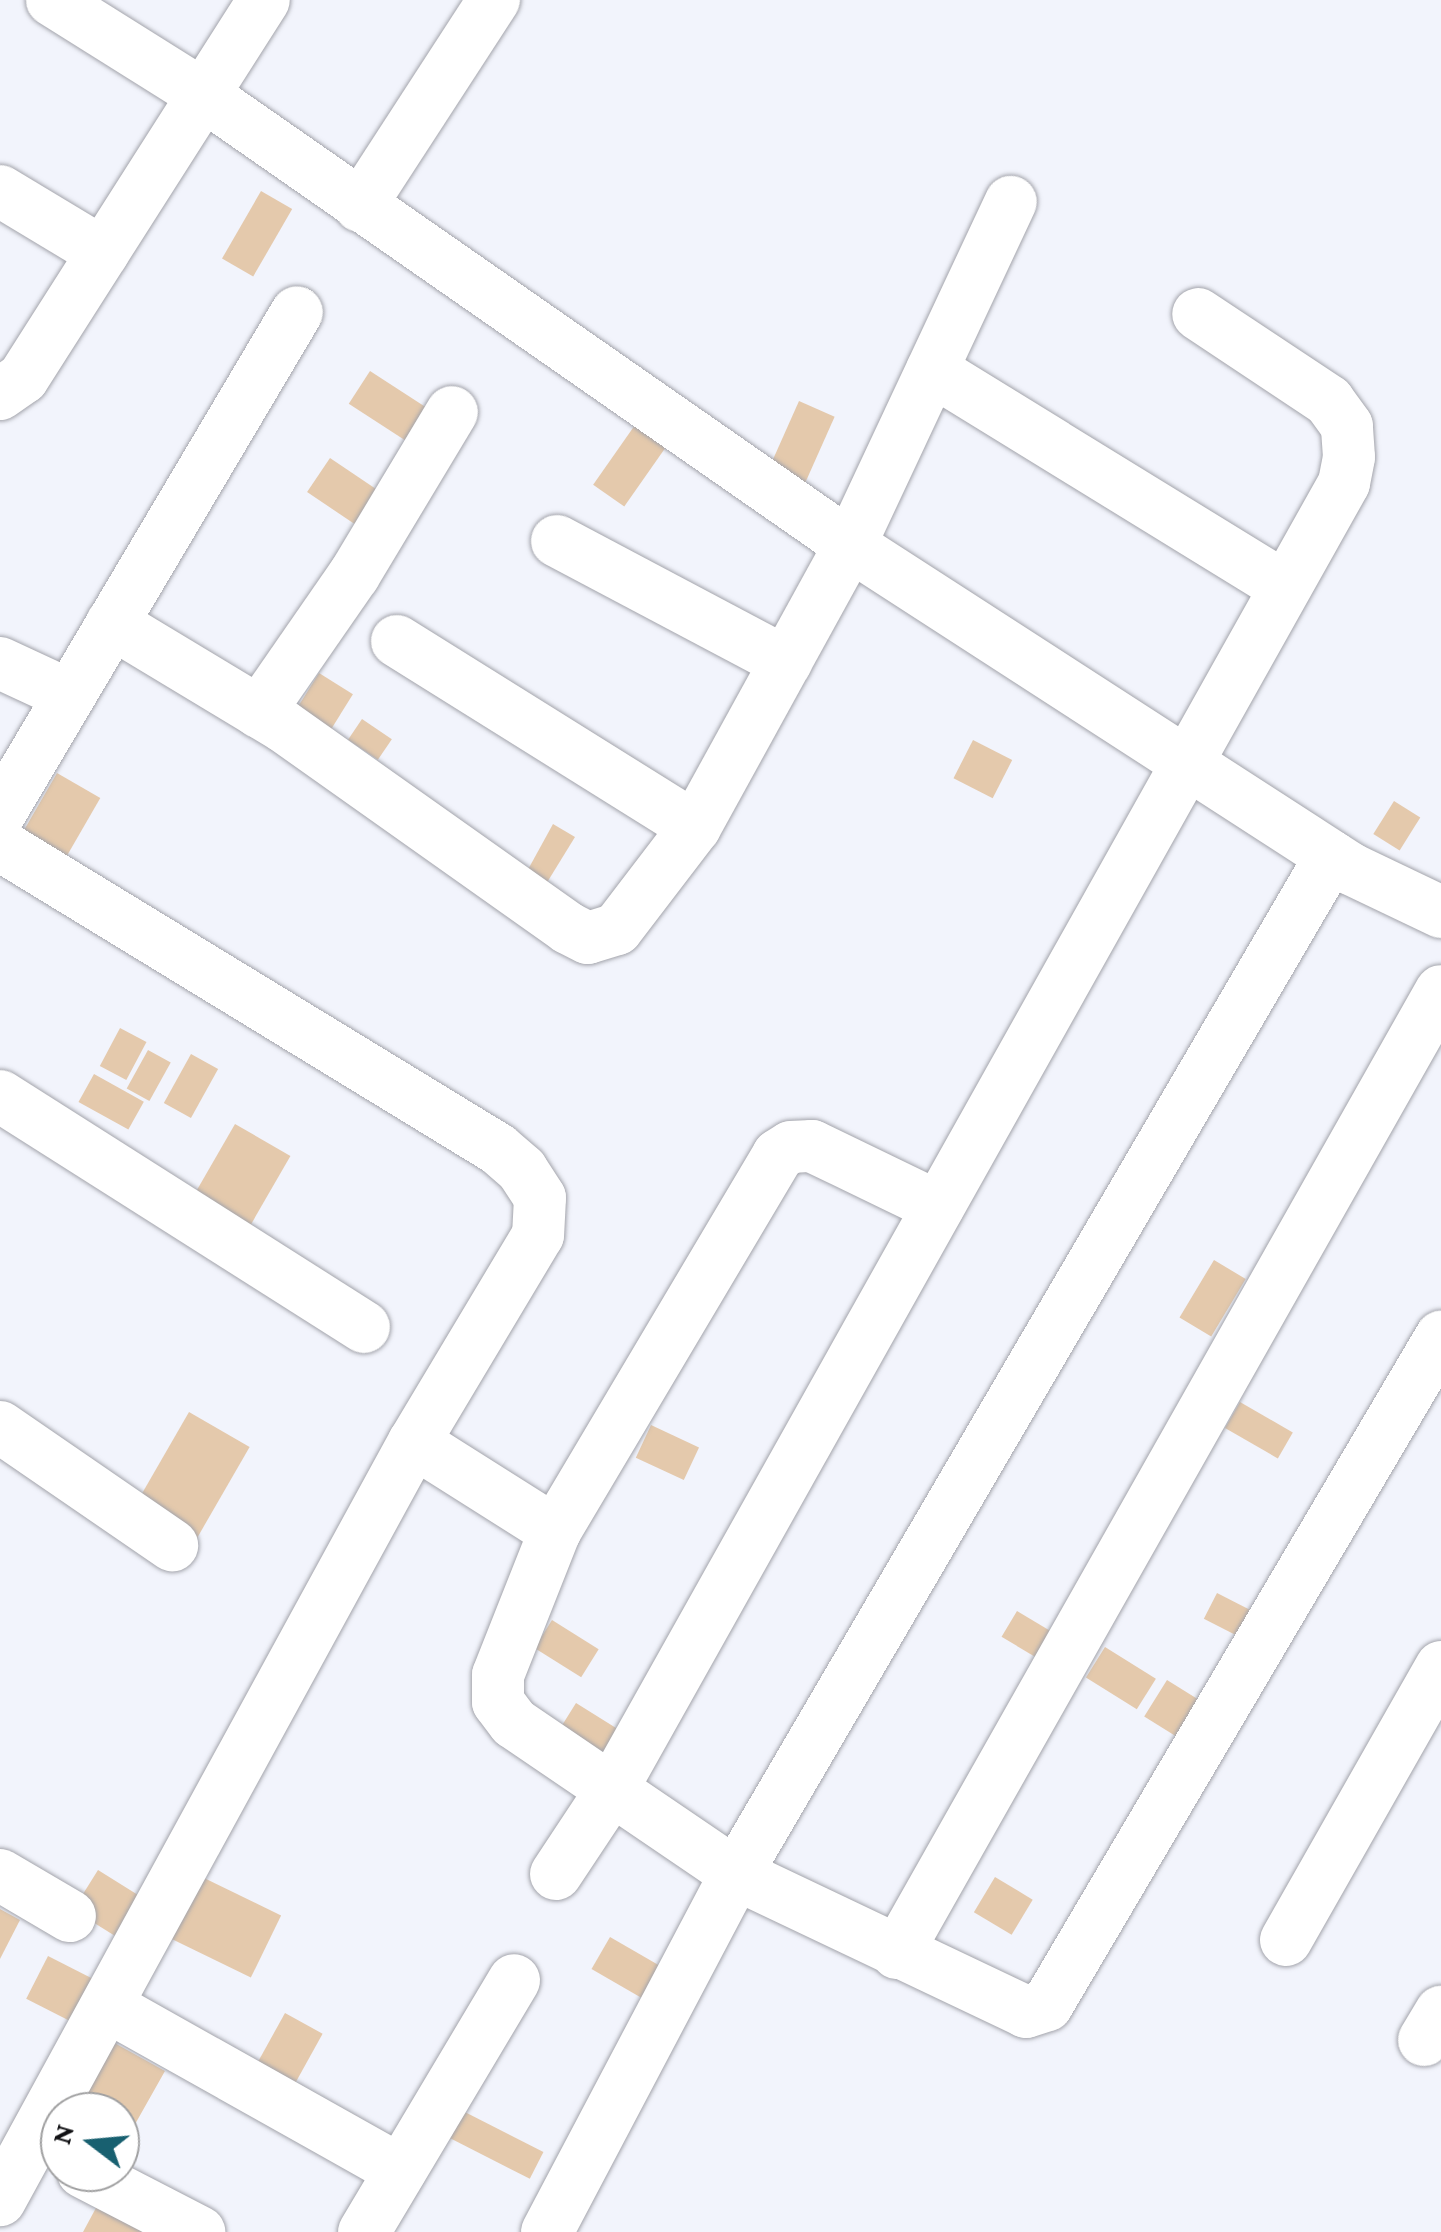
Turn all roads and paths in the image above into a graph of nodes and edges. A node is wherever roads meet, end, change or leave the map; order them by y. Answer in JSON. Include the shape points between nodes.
{"nodes":[{"id":1,"x":52,"y":0,"type":"edge"},
{"id":2,"x":264,"y":0,"type":"edge"},
{"id":3,"x":494,"y":0,"type":"edge"},
{"id":4,"x":205,"y":96,"type":"junction"},
{"id":5,"x":0,"y":191,"type":"edge"},
{"id":6,"x":1011,"y":202,"type":"dead end"},
{"id":7,"x":360,"y":206,"type":"junction"},
{"id":8,"x":104,"y":253,"type":"junction"},
{"id":9,"x":297,"y":312,"type":"dead end"},
{"id":10,"x":1198,"y":314,"type":"dead end"},
{"id":11,"x":932,"y":370,"type":"junction"},
{"id":12,"x":4,"y":397,"type":"edge"},
{"id":13,"x":452,"y":412,"type":"dead end"},
{"id":14,"x":557,"y":541,"type":"dead end"},
{"id":15,"x":850,"y":545,"type":"junction"},
{"id":16,"x":1285,"y":587,"type":"junction"},
{"id":17,"x":112,"y":624,"type":"junction"},
{"id":18,"x":398,"y":640,"type":"dead end"},
{"id":19,"x":786,"y":662,"type":"junction"},
{"id":20,"x":0,"y":663,"type":"edge"},
{"id":21,"x":68,"y":695,"type":"junction"},
{"id":22,"x":259,"y":712,"type":"junction"},
{"id":23,"x":1187,"y":763,"type":"junction"},
{"id":24,"x":0,"y":813,"type":"edge"},
{"id":25,"x":695,"y":828,"type":"junction"},
{"id":26,"x":0,"y":845,"type":"edge"},
{"id":27,"x":1331,"y":856,"type":"junction"},
{"id":28,"x":1441,"y":912,"type":"edge"},
{"id":29,"x":1441,"y":990,"type":"edge"},
{"id":30,"x":0,"y":1096,"type":"edge"},
{"id":31,"x":938,"y":1207,"type":"junction"},
{"id":32,"x":364,"y":1327,"type":"dead end"},
{"id":33,"x":1441,"y":1337,"type":"edge"},
{"id":34,"x":0,"y":1427,"type":"edge"},
{"id":35,"x":414,"y":1442,"type":"junction"},
{"id":36,"x":555,"y":1531,"type":"junction"},
{"id":37,"x":172,"y":1545,"type":"dead end"},
{"id":38,"x":1441,"y":1667,"type":"edge"},
{"id":39,"x":611,"y":1791,"type":"junction"},
{"id":40,"x":556,"y":1874,"type":"dead end"},
{"id":41,"x":736,"y":1874,"type":"junction"},
{"id":42,"x":0,"y":1875,"type":"edge"},
{"id":43,"x":70,"y":1916,"type":"dead end"},
{"id":44,"x":1286,"y":1940,"type":"dead end"},
{"id":45,"x":898,"y":1953,"type":"junction"},
{"id":46,"x":514,"y":1980,"type":"dead end"},
{"id":47,"x":108,"y":2008,"type":"junction"},
{"id":48,"x":72,"y":2092,"type":"edge"},
{"id":49,"x":40,"y":2158,"type":"edge"},
{"id":50,"x":400,"y":2170,"type":"junction"},
{"id":51,"x":119,"y":2192,"type":"edge"},
{"id":52,"x":0,"y":2200,"type":"edge"},
{"id":53,"x":187,"y":2229,"type":"edge"},
{"id":54,"x":364,"y":2232,"type":"edge"},
{"id":55,"x":547,"y":2232,"type":"edge"}],
"edges":[{"from":1,"to":4,"type":"street"},
{"from":2,"to":4,"type":"street"},
{"from":3,"to":7,"type":"street"},
{"from":4,"to":7,"type":"street"},
{"from":4,"to":8,"type":"street"},
{"from":5,"to":8,"type":"street"},
{"from":6,"to":11,"type":"street"},
{"from":7,"to":15,"type":"street"},
{"from":8,"to":12,"type":"street"},
{"from":9,"to":17,"type":"street"},
{"from":10,"to":16,"type":"street","via":[[1329,401],[1347,426],[1344,483]]},
{"from":11,"to":15,"type":"street"},
{"from":11,"to":16,"type":"street"},
{"from":13,"to":22,"type":"street","via":[[354,575]]},
{"from":14,"to":19,"type":"street"},
{"from":15,"to":19,"type":"street"},
{"from":15,"to":23,"type":"street"},
{"from":16,"to":23,"type":"street"},
{"from":17,"to":21,"type":"street"},
{"from":17,"to":22,"type":"street"},
{"from":18,"to":25,"type":"street"},
{"from":19,"to":25,"type":"street"},
{"from":20,"to":21,"type":"street"},
{"from":21,"to":24,"type":"street"},
{"from":22,"to":25,"type":"street","via":[[588,938],[617,929]]},
{"from":23,"to":27,"type":"street"},
{"from":23,"to":31,"type":"street"},
{"from":26,"to":35,"type":"street","via":[[498,1149],[522,1170],[540,1198],[538,1235]]},
{"from":27,"to":28,"type":"street"},
{"from":27,"to":41,"type":"street"},
{"from":29,"to":45,"type":"street"},
{"from":30,"to":32,"type":"street"},
{"from":31,"to":36,"type":"street","via":[[812,1146],[778,1155]]},
{"from":31,"to":39,"type":"street"},
{"from":33,"to":45,"type":"street","via":[[1048,2005],[1026,2012]]},
{"from":34,"to":37,"type":"street"},
{"from":35,"to":36,"type":"street"},
{"from":35,"to":47,"type":"street"},
{"from":36,"to":39,"type":"street","via":[[504,1651],[498,1702],[514,1723]]},
{"from":38,"to":44,"type":"street"},
{"from":39,"to":40,"type":"street"},
{"from":39,"to":41,"type":"street"},
{"from":41,"to":45,"type":"street"},
{"from":41,"to":55,"type":"street"},
{"from":42,"to":43,"type":"street"},
{"from":46,"to":50,"type":"street"},
{"from":47,"to":48,"type":"street"},
{"from":47,"to":50,"type":"street"},
{"from":49,"to":52,"type":"street"},
{"from":50,"to":54,"type":"street"},
{"from":51,"to":53,"type":"street"}]}
